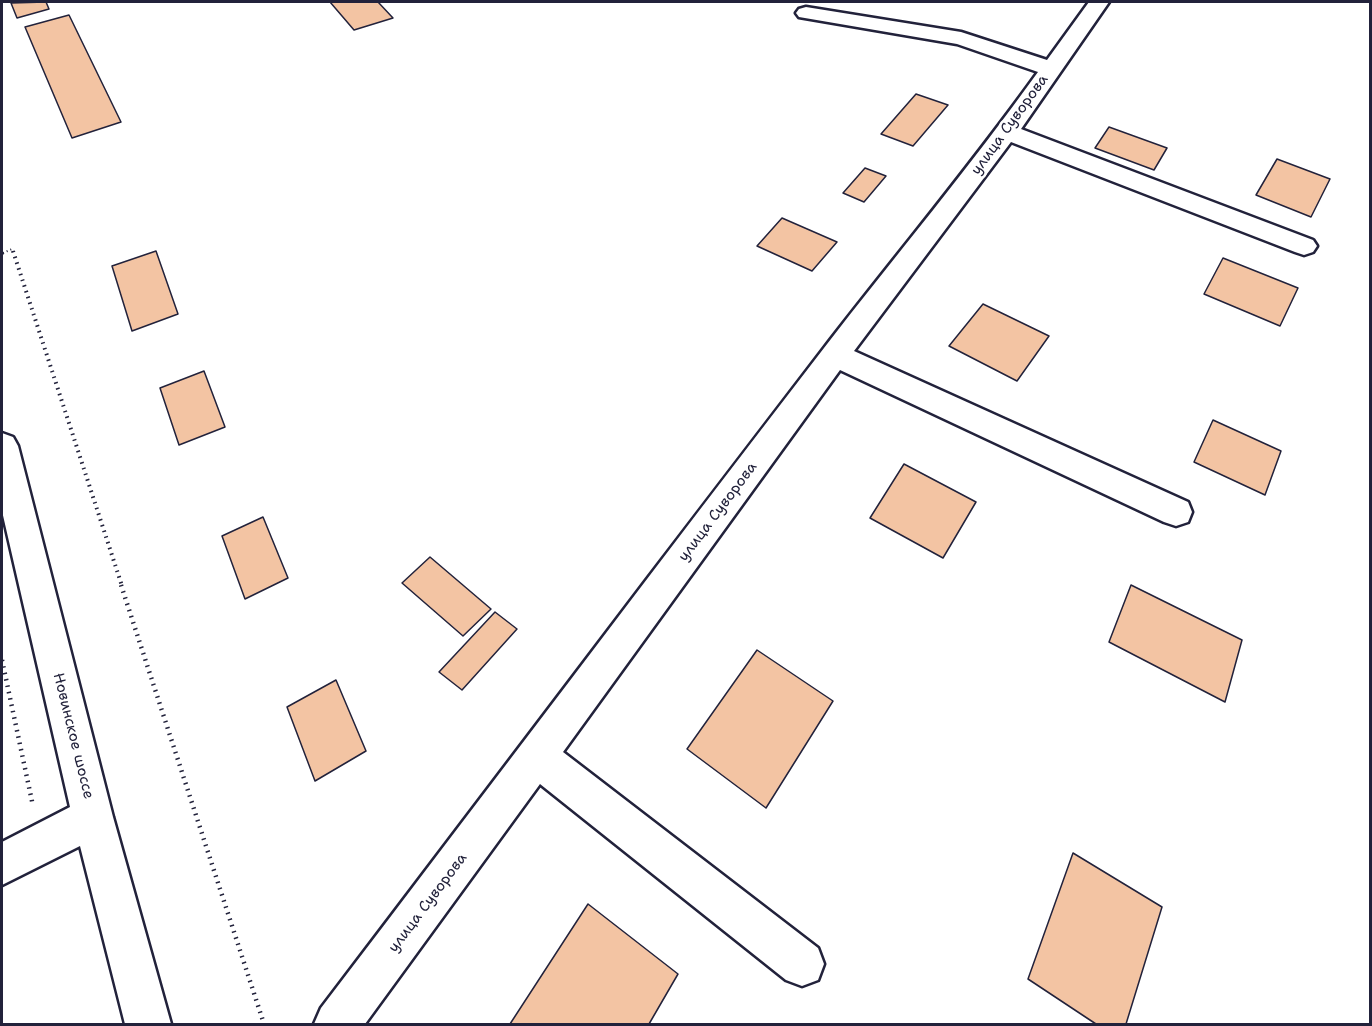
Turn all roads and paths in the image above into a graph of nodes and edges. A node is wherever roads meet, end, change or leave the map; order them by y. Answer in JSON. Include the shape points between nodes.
{"nodes":[{"id":1,"x":1099,"y":2,"type":"edge"},
{"id":2,"x":806,"y":13,"type":"dead end"},
{"id":3,"x":1051,"y":69,"type":"junction"},
{"id":4,"x":1007,"y":132,"type":"junction"},
{"id":5,"x":1304,"y":246,"type":"dead end"},
{"id":6,"x":2,"y":253,"type":"edge"},
{"id":7,"x":835,"y":355,"type":"junction"},
{"id":8,"x":2,"y":446,"type":"edge"},
{"id":9,"x":1176,"y":512,"type":"dead end"},
{"id":10,"x":2,"y":660,"type":"edge"},
{"id":11,"x":536,"y":756,"type":"junction"},
{"id":12,"x":93,"y":817,"type":"junction"},
{"id":13,"x":41,"y":843,"type":"junction"},
{"id":14,"x":2,"y":864,"type":"edge"},
{"id":15,"x":802,"y":964,"type":"dead end"},
{"id":16,"x":148,"y":1024,"type":"edge"},
{"id":17,"x":264,"y":1024,"type":"edge"},
{"id":18,"x":337,"y":1024,"type":"edge"}],
"edges":[{"from":1,"to":3,"type":"street","name":"улица Суворова"},
{"from":2,"to":3,"type":"street","via":[[962,38]]},
{"from":3,"to":4,"type":"street","name":"улица Суворова"},
{"from":4,"to":5,"type":"street"},
{"from":4,"to":7,"type":"street","name":"улица Суворова"},
{"from":6,"to":17,"type":"path","via":[[12,249]]},
{"from":7,"to":9,"type":"street"},
{"from":7,"to":11,"type":"street","name":"улица Суворова"},
{"from":8,"to":12,"type":"street","name":"Новинское шоссе"},
{"from":10,"to":13,"type":"path"},
{"from":11,"to":15,"type":"street"},
{"from":11,"to":18,"type":"street","name":"улица Суворова"},
{"from":12,"to":13,"type":"street"},
{"from":12,"to":16,"type":"street","name":"Новинское шоссе"},
{"from":13,"to":14,"type":"street"}]}
